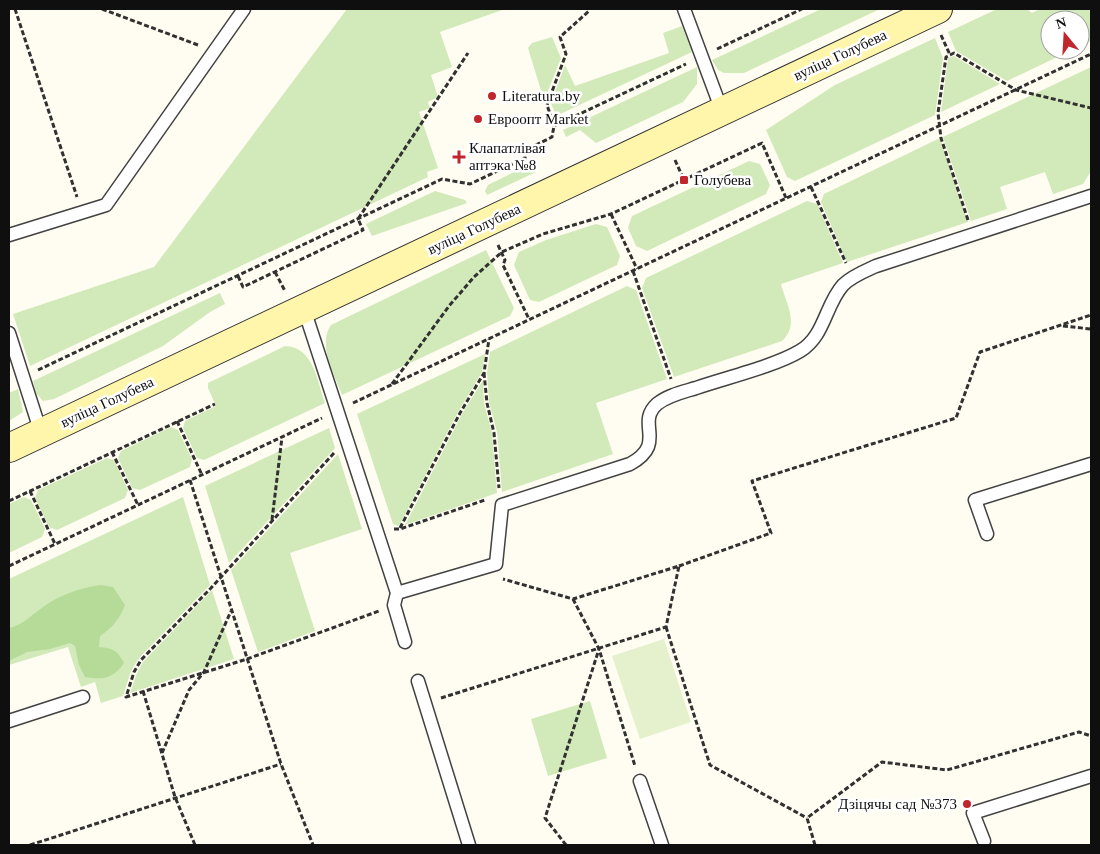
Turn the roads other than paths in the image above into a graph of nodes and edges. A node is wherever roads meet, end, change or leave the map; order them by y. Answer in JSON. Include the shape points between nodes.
{"nodes":[{"id":1,"x":244,"y":9,"type":"edge"},
{"id":2,"x":684,"y":9,"type":"edge"},
{"id":3,"x":940,"y":22,"type":"edge"},
{"id":4,"x":722,"y":111,"type":"junction"},
{"id":5,"x":1091,"y":196,"type":"edge"},
{"id":6,"x":9,"y":235,"type":"edge"},
{"id":7,"x":304,"y":309,"type":"junction"},
{"id":8,"x":9,"y":333,"type":"edge"},
{"id":9,"x":41,"y":433,"type":"junction"},
{"id":10,"x":9,"y":448,"type":"edge"},
{"id":11,"x":1091,"y":464,"type":"edge"},
{"id":12,"x":987,"y":534,"type":"dead end"},
{"id":13,"x":396,"y":599,"type":"junction"},
{"id":14,"x":405,"y":642,"type":"dead end"},
{"id":15,"x":418,"y":681,"type":"dead end"},
{"id":16,"x":84,"y":697,"type":"dead end"},
{"id":17,"x":9,"y":722,"type":"edge"},
{"id":18,"x":1091,"y":776,"type":"edge"},
{"id":19,"x":640,"y":782,"type":"road end"},
{"id":20,"x":984,"y":841,"type":"dead end"},
{"id":21,"x":469,"y":845,"type":"edge"},
{"id":22,"x":662,"y":845,"type":"edge"}],
"edges":[{"from":1,"to":6,"type":"lane","via":[[106,205]]},
{"from":2,"to":4,"type":"lane"},
{"from":3,"to":4,"type":"main road","name":"вуліца Голубева"},
{"from":4,"to":7,"type":"main road","name":"вуліца Голубева"},
{"from":5,"to":13,"type":"lane","via":[[876,266],[855,276],[839,290],[816,337],[802,350],[662,401],[651,413],[648,422],[651,442],[640,459],[502,505],[496,564]]},
{"from":7,"to":9,"type":"main road","name":"вуліца Голубева"},
{"from":7,"to":13,"type":"lane"},
{"from":8,"to":9,"type":"lane"},
{"from":9,"to":10,"type":"main road","name":"вуліца Голубева"},
{"from":11,"to":12,"type":"lane","via":[[975,500]]},
{"from":13,"to":14,"type":"lane"},
{"from":15,"to":21,"type":"lane"},
{"from":16,"to":17,"type":"lane"},
{"from":18,"to":20,"type":"lane","via":[[973,814]]},
{"from":19,"to":22,"type":"lane"}]}
